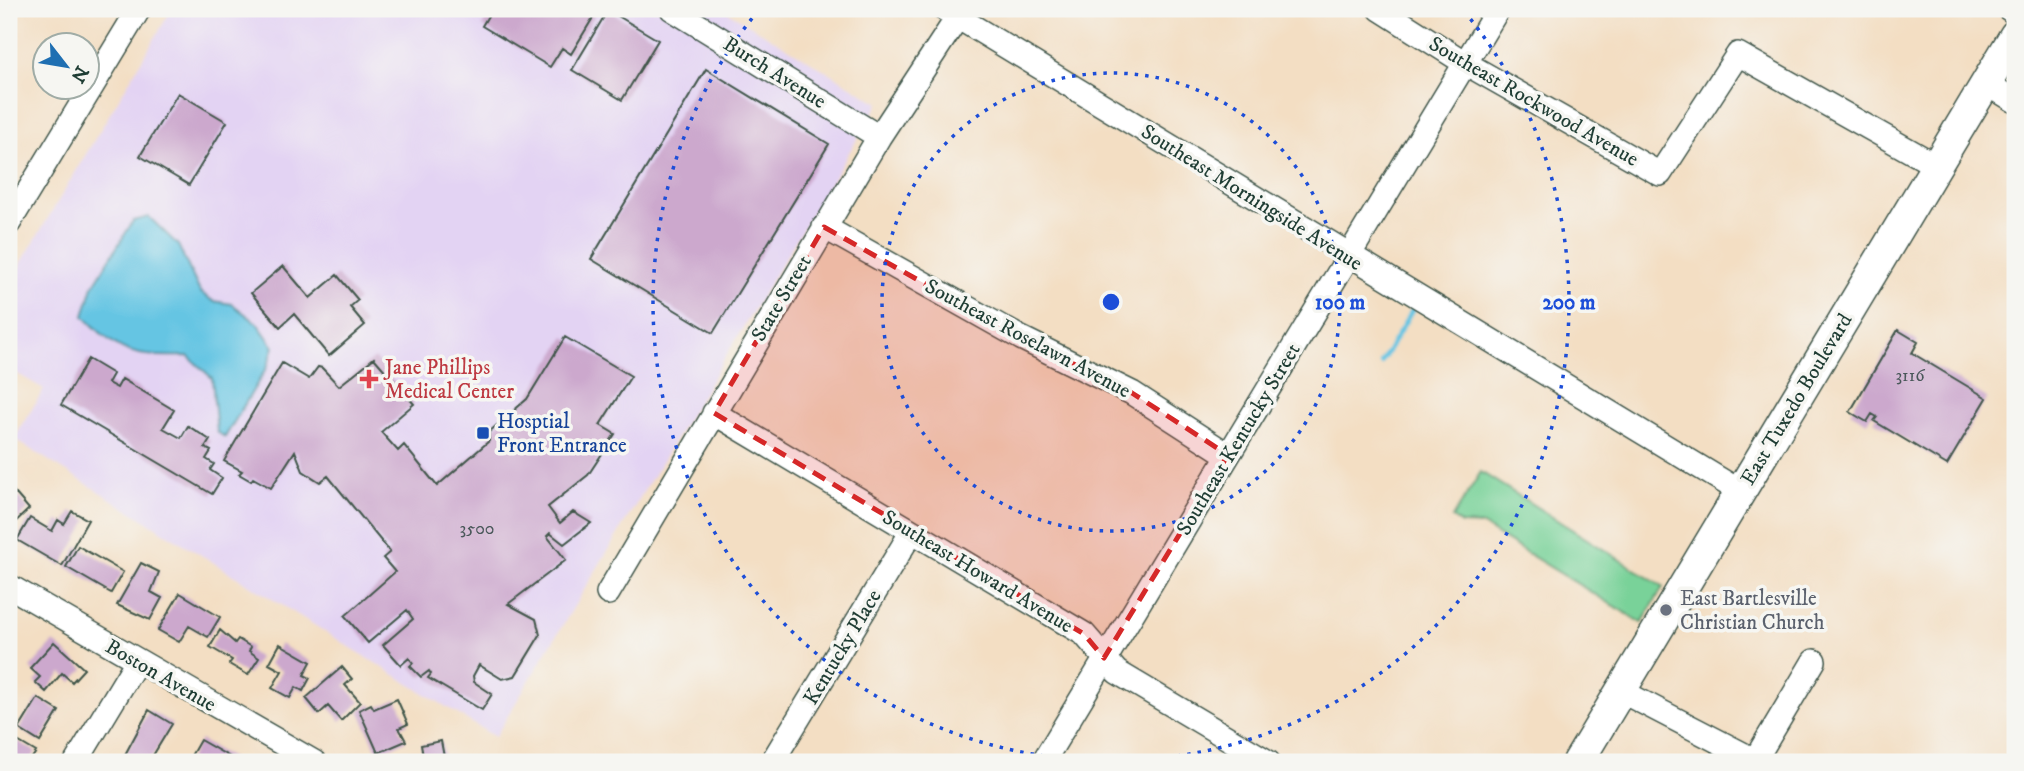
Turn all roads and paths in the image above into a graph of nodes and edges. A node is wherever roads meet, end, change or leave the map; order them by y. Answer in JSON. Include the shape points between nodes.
{"nodes":[{"id":1,"x":139,"y":9,"type":"edge"},
{"id":2,"x":672,"y":9,"type":"edge"},
{"id":3,"x":1380,"y":9,"type":"edge"},
{"id":4,"x":1498,"y":9,"type":"edge"},
{"id":5,"x":2009,"y":9,"type":"edge"},
{"id":6,"x":955,"y":11,"type":"edge"},
{"id":7,"x":2015,"y":13,"type":"edge"},
{"id":8,"x":2015,"y":35,"type":"edge"},
{"id":9,"x":1465,"y":63,"type":"junction"},
{"id":10,"x":1986,"y":83,"type":"junction"},
{"id":11,"x":2015,"y":101,"type":"edge"},
{"id":12,"x":878,"y":136,"type":"junction"},
{"id":13,"x":1936,"y":165,"type":"junction"},
{"id":14,"x":9,"y":223,"type":"edge"},
{"id":15,"x":824,"y":227,"type":"junction"},
{"id":16,"x":1349,"y":257,"type":"junction"},
{"id":17,"x":714,"y":413,"type":"junction"},
{"id":18,"x":1228,"y":456,"type":"junction"},
{"id":19,"x":1741,"y":492,"type":"junction"},
{"id":20,"x":911,"y":533,"type":"junction"},
{"id":21,"x":9,"y":586,"type":"edge"},
{"id":22,"x":608,"y":593,"type":"dead end"},
{"id":23,"x":1104,"y":658,"type":"junction"},
{"id":24,"x":137,"y":661,"type":"junction"},
{"id":25,"x":1814,"y":661,"type":"dead end"},
{"id":26,"x":1621,"y":691,"type":"junction"},
{"id":27,"x":1757,"y":761,"type":"edge"},
{"id":28,"x":76,"y":762,"type":"edge"},
{"id":29,"x":314,"y":762,"type":"edge"},
{"id":30,"x":772,"y":762,"type":"edge"},
{"id":31,"x":1043,"y":762,"type":"edge"},
{"id":32,"x":1268,"y":762,"type":"edge"},
{"id":33,"x":1578,"y":762,"type":"edge"}],
"edges":[{"from":1,"to":14,"type":"street"},
{"from":2,"to":12,"type":"street","name":"Burch Avenue"},
{"from":3,"to":9,"type":"street","name":"Southeast Rockwood Avenue"},
{"from":4,"to":9,"type":"street","name":"Southeast Kentucky Street"},
{"from":5,"to":7,"type":"street"},
{"from":6,"to":12,"type":"street","name":"State Street"},
{"from":6,"to":16,"type":"street","name":"Southeast Morningside Avenue"},
{"from":8,"to":10,"type":"main road","name":"East Tuxedo Boulevard"},
{"from":9,"to":13,"type":"street","name":"Southeast Rockwood Avenue","via":[[1660,174],[1738,54]]},
{"from":9,"to":16,"type":"street","name":"Southeast Kentucky Street"},
{"from":10,"to":11,"type":"street"},
{"from":10,"to":13,"type":"main road","name":"East Tuxedo Boulevard"},
{"from":12,"to":15,"type":"street","name":"State Street"},
{"from":13,"to":19,"type":"main road","name":"East Tuxedo Boulevard"},
{"from":15,"to":17,"type":"street","name":"State Street"},
{"from":15,"to":18,"type":"street","name":"Southeast Roselawn Avenue","via":[[1021,338],[1132,393]]},
{"from":16,"to":18,"type":"street","name":"Southeast Kentucky Street"},
{"from":16,"to":19,"type":"street","name":"Southeast Morningside Avenue"},
{"from":17,"to":20,"type":"street","name":"Southeast Howard Avenue"},
{"from":17,"to":22,"type":"street","name":"State Street"},
{"from":18,"to":23,"type":"street","name":"Southeast Kentucky Street"},
{"from":19,"to":26,"type":"main road","name":"East Tuxedo Boulevard"},
{"from":20,"to":23,"type":"street","name":"Southeast Howard Avenue","via":[[1084,634]]},
{"from":20,"to":30,"type":"street","name":"Kentucky Place"},
{"from":21,"to":24,"type":"street","name":"Boston Avenue"},
{"from":23,"to":31,"type":"street","name":"Southeast Kentucky Street"},
{"from":23,"to":32,"type":"street","name":"Southeast Howard Avenue","via":[[1117,672]]},
{"from":24,"to":28,"type":"street"},
{"from":24,"to":29,"type":"street","name":"Boston Avenue"},
{"from":25,"to":27,"type":"street"},
{"from":26,"to":27,"type":"street"},
{"from":26,"to":33,"type":"main road","name":"East Tuxedo Boulevard"}]}
